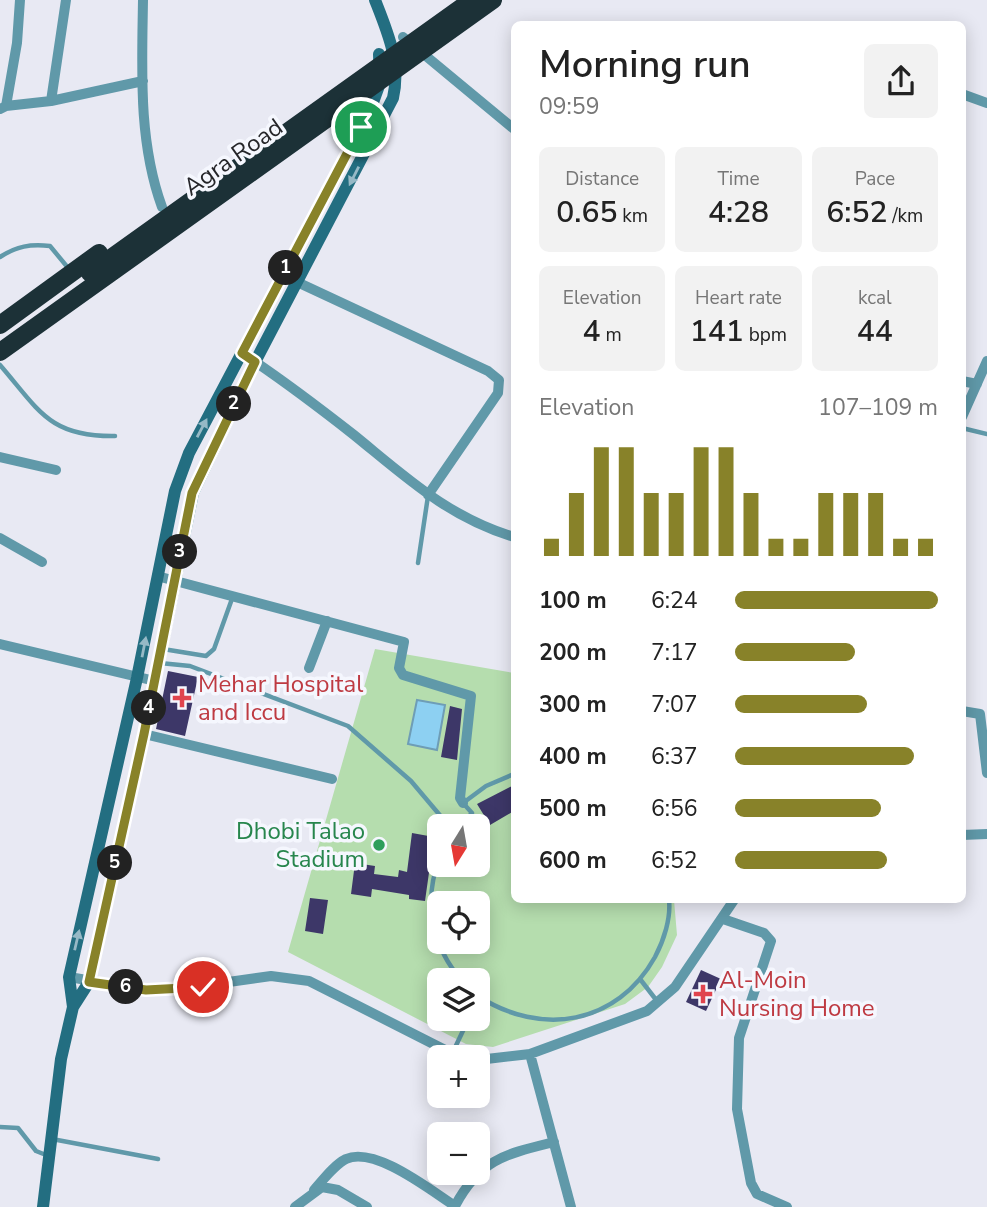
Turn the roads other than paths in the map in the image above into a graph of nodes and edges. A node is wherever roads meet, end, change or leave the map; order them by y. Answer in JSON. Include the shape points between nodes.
{"nodes":[{"id":1,"x":20,"y":0,"type":"edge"},
{"id":2,"x":66,"y":0,"type":"edge"},
{"id":3,"x":143,"y":0,"type":"edge"},
{"id":4,"x":375,"y":0,"type":"edge"},
{"id":5,"x":456,"y":0,"type":"edge"},
{"id":6,"x":472,"y":0,"type":"edge"},
{"id":7,"x":493,"y":0,"type":"edge"},
{"id":8,"x":391,"y":45,"type":"junction"},
{"id":9,"x":422,"y":52,"type":"junction"},
{"id":10,"x":396,"y":71,"type":"junction"},
{"id":11,"x":143,"y":80,"type":"junction"},
{"id":12,"x":380,"y":83,"type":"junction"},
{"id":13,"x":966,"y":95,"type":"edge"},
{"id":14,"x":51,"y":100,"type":"junction"},
{"id":15,"x":987,"y":103,"type":"edge"},
{"id":16,"x":3,"y":108,"type":"edge"},
{"id":17,"x":511,"y":126,"type":"edge"},
{"id":18,"x":162,"y":207,"type":"junction"},
{"id":19,"x":0,"y":257,"type":"edge"},
{"id":20,"x":72,"y":273,"type":"junction"},
{"id":21,"x":282,"y":275,"type":"junction"},
{"id":22,"x":298,"y":284,"type":"junction"},
{"id":23,"x":0,"y":325,"type":"edge"},
{"id":24,"x":0,"y":339,"type":"edge"},
{"id":25,"x":0,"y":352,"type":"edge"},
{"id":26,"x":242,"y":353,"type":"junction"},
{"id":27,"x":987,"y":361,"type":"edge"},
{"id":28,"x":255,"y":362,"type":"junction"},
{"id":29,"x":0,"y":365,"type":"edge"},
{"id":30,"x":966,"y":382,"type":"edge"},
{"id":31,"x":977,"y":384,"type":"junction"},
{"id":32,"x":966,"y":408,"type":"edge"},
{"id":33,"x":966,"y":429,"type":"edge"},
{"id":34,"x":987,"y":434,"type":"edge"},
{"id":35,"x":115,"y":436,"type":"dead end"},
{"id":36,"x":0,"y":457,"type":"edge"},
{"id":37,"x":56,"y":470,"type":"dead end"},
{"id":38,"x":428,"y":495,"type":"junction"},
{"id":39,"x":511,"y":536,"type":"edge"},
{"id":40,"x":0,"y":538,"type":"edge"},
{"id":41,"x":42,"y":562,"type":"dead end"},
{"id":42,"x":418,"y":563,"type":"dead end"},
{"id":43,"x":158,"y":576,"type":"junction"},
{"id":44,"x":174,"y":580,"type":"junction"},
{"id":45,"x":234,"y":595,"type":"junction"},
{"id":46,"x":327,"y":621,"type":"junction"},
{"id":47,"x":0,"y":644,"type":"edge"},
{"id":48,"x":161,"y":649,"type":"junction"},
{"id":49,"x":159,"y":663,"type":"junction"},
{"id":50,"x":309,"y":668,"type":"dead end"},
{"id":51,"x":137,"y":678,"type":"junction"},
{"id":52,"x":155,"y":681,"type":"junction"},
{"id":53,"x":966,"y":712,"type":"edge"},
{"id":54,"x":984,"y":721,"type":"edge"},
{"id":55,"x":144,"y":734,"type":"junction"},
{"id":56,"x":987,"y":773,"type":"edge"},
{"id":57,"x":511,"y":775,"type":"edge"},
{"id":58,"x":332,"y":779,"type":"dead end"},
{"id":59,"x":463,"y":803,"type":"junction"},
{"id":60,"x":439,"y":814,"type":"edge"},
{"id":61,"x":471,"y":814,"type":"edge"},
{"id":62,"x":987,"y":834,"type":"edge"},
{"id":63,"x":966,"y":835,"type":"edge"},
{"id":64,"x":436,"y":877,"type":"edge"},
{"id":65,"x":668,"y":903,"type":"edge"},
{"id":66,"x":732,"y":903,"type":"edge"},
{"id":67,"x":723,"y":919,"type":"junction"},
{"id":68,"x":452,"y":968,"type":"edge"},
{"id":69,"x":69,"y":977,"type":"junction"},
{"id":70,"x":640,"y":979,"type":"junction"},
{"id":71,"x":89,"y":982,"type":"junction"},
{"id":72,"x":658,"y":1002,"type":"junction"},
{"id":73,"x":490,"y":1004,"type":"edge"},
{"id":74,"x":73,"y":1007,"type":"junction"},
{"id":75,"x":434,"y":1045,"type":"edge"},
{"id":76,"x":530,"y":1054,"type":"junction"},
{"id":77,"x":490,"y":1059,"type":"edge"},
{"id":78,"x":0,"y":1126,"type":"edge"},
{"id":79,"x":51,"y":1139,"type":"junction"},
{"id":80,"x":554,"y":1142,"type":"junction"},
{"id":81,"x":48,"y":1156,"type":"junction"},
{"id":82,"x":158,"y":1159,"type":"dead end"},
{"id":83,"x":314,"y":1190,"type":"junction"},
{"id":84,"x":43,"y":1207,"type":"edge"},
{"id":85,"x":295,"y":1207,"type":"edge"},
{"id":86,"x":367,"y":1207,"type":"edge"},
{"id":87,"x":571,"y":1207,"type":"edge"},
{"id":88,"x":787,"y":1207,"type":"edge"}],
"edges":[{"from":1,"to":16,"type":"street","via":[[17,43]]},
{"from":2,"to":14,"type":"street"},
{"from":3,"to":11,"type":"street"},
{"from":4,"to":8,"type":"street"},
{"from":5,"to":8,"type":"highway","name":"Agra Road"},
{"from":6,"to":24,"type":"highway"},
{"from":7,"to":9,"type":"highway","name":"Agra Road"},
{"from":8,"to":9,"type":"street"},
{"from":8,"to":10,"type":"street"},
{"from":8,"to":12,"type":"street"},
{"from":8,"to":18,"type":"highway","name":"Agra Road"},
{"from":9,"to":10,"type":"highway","name":"Agra Road"},
{"from":9,"to":17,"type":"street"},
{"from":10,"to":12,"type":"highway","name":"Agra Road"},
{"from":10,"to":22,"type":"street","one_way":true,"via":[[393,98]]},
{"from":11,"to":14,"type":"street"},
{"from":11,"to":18,"type":"street","via":[[147,152]]},
{"from":12,"to":21,"type":"street"},
{"from":12,"to":25,"type":"highway","name":"Agra Road"},
{"from":13,"to":15,"type":"street"},
{"from":14,"to":16,"type":"street"},
{"from":18,"to":20,"type":"highway","name":"Agra Road"},
{"from":19,"to":20,"type":"lane","via":[[32,244],[50,246]]},
{"from":20,"to":23,"type":"highway","name":"Agra Road"},
{"from":21,"to":22,"type":"street"},
{"from":21,"to":26,"type":"street"},
{"from":22,"to":28,"type":"street"},
{"from":22,"to":38,"type":"street","via":[[499,380],[498,393]]},
{"from":26,"to":28,"type":"street"},
{"from":43,"to":26,"type":"street","one_way":true,"via":[[182,470]]},
{"from":27,"to":31,"type":"street"},
{"from":28,"to":38,"type":"street"},
{"from":28,"to":44,"type":"street","via":[[192,493]]},
{"from":29,"to":35,"type":"lane","via":[[60,428],[86,436]]},
{"from":30,"to":31,"type":"street"},
{"from":31,"to":32,"type":"street"},
{"from":33,"to":34,"type":"lane"},
{"from":36,"to":37,"type":"street"},
{"from":38,"to":39,"type":"street","via":[[465,520]]},
{"from":38,"to":42,"type":"lane"},
{"from":40,"to":41,"type":"street"},
{"from":43,"to":44,"type":"street"},
{"from":51,"to":43,"type":"street","one_way":true},
{"from":44,"to":45,"type":"street"},
{"from":44,"to":48,"type":"street"},
{"from":45,"to":46,"type":"street"},
{"from":45,"to":48,"type":"lane","via":[[214,649],[206,656]]},
{"from":46,"to":50,"type":"street"},
{"from":46,"to":59,"type":"street","via":[[404,642],[399,668],[403,675],[471,696]]},
{"from":47,"to":51,"type":"street"},
{"from":48,"to":49,"type":"street"},
{"from":49,"to":52,"type":"street"},
{"from":49,"to":60,"type":"lane","via":[[190,666],[348,726],[411,781]]},
{"from":51,"to":52,"type":"street"},
{"from":69,"to":51,"type":"street","one_way":true},
{"from":52,"to":55,"type":"street"},
{"from":53,"to":54,"type":"street","via":[[980,714]]},
{"from":54,"to":56,"type":"street"},
{"from":55,"to":58,"type":"street"},
{"from":55,"to":71,"type":"street"},
{"from":57,"to":59,"type":"lane"},
{"from":59,"to":61,"type":"lane"},
{"from":62,"to":63,"type":"street"},
{"from":64,"to":68,"type":"lane","via":[[431,901],[436,937]]},
{"from":65,"to":70,"type":"lane","via":[[662,944]]},
{"from":66,"to":67,"type":"street"},
{"from":67,"to":72,"type":"street","via":[[675,987]]},
{"from":67,"to":88,"type":"street","via":[[764,933],[771,941],[739,1038],[737,1109],[751,1183],[757,1194]]},
{"from":69,"to":71,"type":"street"},
{"from":69,"to":74,"type":"street"},
{"from":70,"to":72,"type":"lane"},
{"from":70,"to":73,"type":"lane","via":[[618,1001],[584,1016],[548,1021],[511,1014]]},
{"from":71,"to":74,"type":"street"},
{"from":71,"to":75,"type":"street","via":[[172,990],[271,976],[309,981]]},
{"from":72,"to":76,"type":"street","via":[[647,1011]]},
{"from":74,"to":79,"type":"street"},
{"from":76,"to":77,"type":"street"},
{"from":76,"to":80,"type":"street"},
{"from":78,"to":81,"type":"lane","via":[[18,1128],[36,1151]]},
{"from":79,"to":81,"type":"street"},
{"from":79,"to":82,"type":"lane"},
{"from":80,"to":83,"type":"street","via":[[497,1159],[467,1184],[455,1206],[380,1160],[356,1156],[342,1161]]},
{"from":80,"to":87,"type":"street"},
{"from":81,"to":84,"type":"street"},
{"from":83,"to":85,"type":"street"},
{"from":83,"to":86,"type":"street","via":[[330,1187]]}]}
